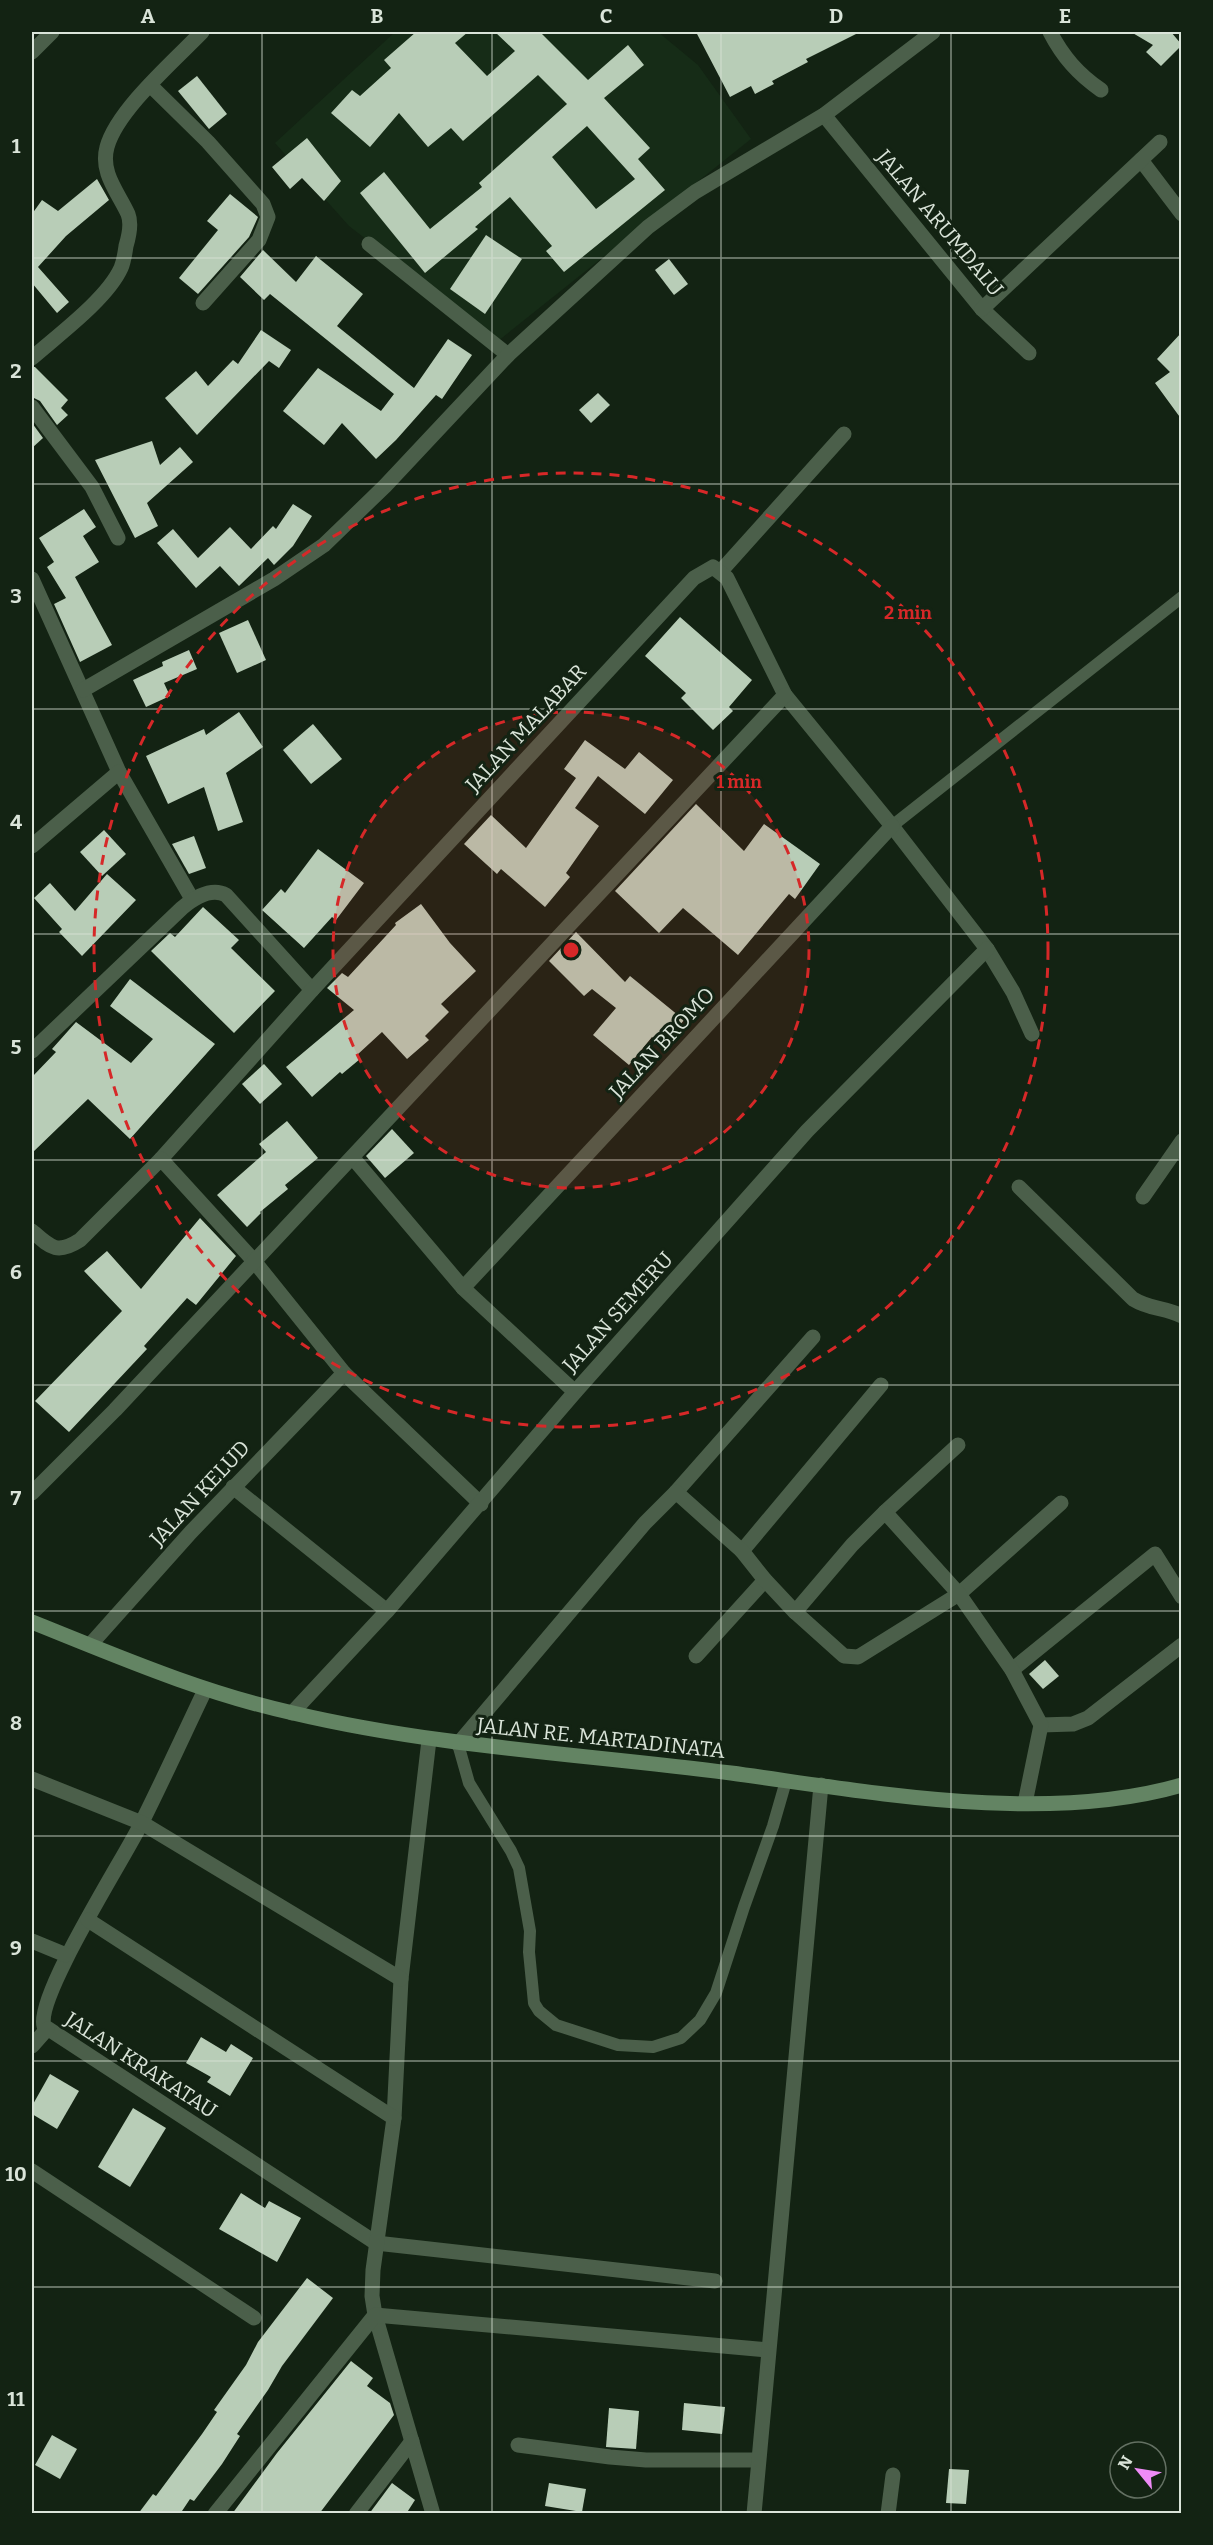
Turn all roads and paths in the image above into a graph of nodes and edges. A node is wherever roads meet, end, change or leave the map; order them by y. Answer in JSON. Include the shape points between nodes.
{"nodes":[{"id":1,"x":52,"y":32,"type":"edge"},
{"id":2,"x":202,"y":32,"type":"edge"},
{"id":3,"x":933,"y":32,"type":"edge"},
{"id":4,"x":1050,"y":32,"type":"edge"},
{"id":5,"x":32,"y":52,"type":"edge"},
{"id":6,"x":150,"y":85,"type":"junction"},
{"id":7,"x":1101,"y":90,"type":"dead end"},
{"id":8,"x":824,"y":115,"type":"junction"},
{"id":9,"x":1160,"y":142,"type":"dead end"},
{"id":10,"x":1141,"y":160,"type":"junction"},
{"id":11,"x":1182,"y":214,"type":"edge"},
{"id":12,"x":369,"y":244,"type":"dead end"},
{"id":13,"x":202,"y":303,"type":"dead end"},
{"id":14,"x":982,"y":309,"type":"junction"},
{"id":15,"x":1029,"y":353,"type":"dead end"},
{"id":16,"x":508,"y":355,"type":"junction"},
{"id":17,"x":32,"y":358,"type":"edge"},
{"id":18,"x":32,"y":406,"type":"edge"},
{"id":19,"x":844,"y":434,"type":"dead end"},
{"id":20,"x":118,"y":538,"type":"dead end"},
{"id":21,"x":721,"y":571,"type":"junction"},
{"id":22,"x":32,"y":579,"type":"edge"},
{"id":23,"x":1182,"y":597,"type":"edge"},
{"id":24,"x":83,"y":690,"type":"junction"},
{"id":25,"x":785,"y":695,"type":"junction"},
{"id":26,"x":119,"y":772,"type":"junction"},
{"id":27,"x":892,"y":826,"type":"junction"},
{"id":28,"x":32,"y":846,"type":"edge"},
{"id":29,"x":192,"y":900,"type":"junction"},
{"id":30,"x":987,"y":949,"type":"junction"},
{"id":31,"x":312,"y":990,"type":"junction"},
{"id":32,"x":1032,"y":1034,"type":"dead end"},
{"id":33,"x":32,"y":1051,"type":"edge"},
{"id":34,"x":1182,"y":1141,"type":"edge"},
{"id":35,"x":352,"y":1158,"type":"junction"},
{"id":36,"x":160,"y":1159,"type":"junction"},
{"id":37,"x":1019,"y":1186,"type":"dead end"},
{"id":38,"x":1143,"y":1197,"type":"dead end"},
{"id":39,"x":32,"y":1231,"type":"edge"},
{"id":40,"x":254,"y":1261,"type":"junction"},
{"id":41,"x":463,"y":1288,"type":"junction"},
{"id":42,"x":1182,"y":1316,"type":"edge"},
{"id":43,"x":813,"y":1337,"type":"dead end"},
{"id":44,"x":344,"y":1373,"type":"junction"},
{"id":45,"x":881,"y":1385,"type":"dead end"},
{"id":46,"x":575,"y":1392,"type":"junction"},
{"id":47,"x":958,"y":1445,"type":"dead end"},
{"id":48,"x":233,"y":1487,"type":"junction"},
{"id":49,"x":676,"y":1492,"type":"junction"},
{"id":50,"x":32,"y":1493,"type":"edge"},
{"id":51,"x":1060,"y":1503,"type":"dead end"},
{"id":52,"x":481,"y":1504,"type":"junction"},
{"id":53,"x":885,"y":1512,"type":"junction"},
{"id":54,"x":742,"y":1551,"type":"junction"},
{"id":55,"x":765,"y":1580,"type":"junction"},
{"id":56,"x":959,"y":1594,"type":"junction"},
{"id":57,"x":1182,"y":1597,"type":"edge"},
{"id":58,"x":387,"y":1611,"type":"junction"},
{"id":59,"x":795,"y":1612,"type":"junction"},
{"id":60,"x":32,"y":1622,"type":"edge"},
{"id":61,"x":90,"y":1645,"type":"junction"},
{"id":62,"x":1182,"y":1645,"type":"edge"},
{"id":63,"x":696,"y":1656,"type":"dead end"},
{"id":64,"x":1012,"y":1670,"type":"junction"},
{"id":65,"x":205,"y":1690,"type":"junction"},
{"id":66,"x":292,"y":1713,"type":"junction"},
{"id":67,"x":1041,"y":1725,"type":"junction"},
{"id":68,"x":429,"y":1740,"type":"junction"},
{"id":69,"x":458,"y":1744,"type":"junction"},
{"id":70,"x":32,"y":1779,"type":"edge"},
{"id":71,"x":786,"y":1781,"type":"junction"},
{"id":72,"x":821,"y":1785,"type":"junction"},
{"id":73,"x":1182,"y":1785,"type":"edge"},
{"id":74,"x":1025,"y":1803,"type":"junction"},
{"id":75,"x":142,"y":1823,"type":"junction"},
{"id":76,"x":88,"y":1920,"type":"junction"},
{"id":77,"x":32,"y":1941,"type":"edge"},
{"id":78,"x":66,"y":1955,"type":"junction"},
{"id":79,"x":401,"y":1978,"type":"junction"},
{"id":80,"x":47,"y":2029,"type":"junction"},
{"id":81,"x":32,"y":2046,"type":"edge"},
{"id":82,"x":394,"y":2118,"type":"junction"},
{"id":83,"x":32,"y":2171,"type":"edge"},
{"id":84,"x":376,"y":2243,"type":"junction"},
{"id":85,"x":715,"y":2281,"type":"dead end"},
{"id":86,"x":375,"y":2315,"type":"junction"},
{"id":87,"x":254,"y":2318,"type":"dead end"},
{"id":88,"x":768,"y":2350,"type":"junction"},
{"id":89,"x":412,"y":2441,"type":"junction"},
{"id":90,"x":518,"y":2445,"type":"dead end"},
{"id":91,"x":757,"y":2460,"type":"junction"},
{"id":92,"x":893,"y":2475,"type":"dead end"},
{"id":93,"x":215,"y":2514,"type":"edge"},
{"id":94,"x":356,"y":2514,"type":"edge"},
{"id":95,"x":433,"y":2514,"type":"edge"},
{"id":96,"x":754,"y":2514,"type":"edge"},
{"id":97,"x":888,"y":2514,"type":"edge"}],
"edges":[{"from":1,"to":5,"type":"street"},
{"from":2,"to":6,"type":"street"},
{"from":3,"to":8,"type":"street"},
{"from":4,"to":7,"type":"street","via":[[1068,62]]},
{"from":6,"to":13,"type":"street","via":[[216,151],[263,204],[268,217],[259,240]]},
{"from":6,"to":17,"type":"street","via":[[115,127],[107,149],[105,163],[110,180],[129,217],[121,268],[98,299]]},
{"from":8,"to":14,"type":"street","name":"JALAN ARUMDALU"},
{"from":8,"to":16,"type":"street","via":[[695,192],[648,227]]},
{"from":9,"to":10,"type":"street"},
{"from":10,"to":11,"type":"street"},
{"from":10,"to":14,"type":"street"},
{"from":12,"to":16,"type":"street"},
{"from":14,"to":15,"type":"street","name":"JALAN ARUMDALU"},
{"from":16,"to":24,"type":"street","via":[[324,545],[274,579]]},
{"from":18,"to":20,"type":"street","via":[[92,488]]},
{"from":19,"to":21,"type":"street"},
{"from":21,"to":25,"type":"street"},
{"from":21,"to":31,"type":"street","name":"JALAN MALABAR","via":[[712,567],[694,578]]},
{"from":22,"to":24,"type":"street"},
{"from":23,"to":27,"type":"lane"},
{"from":24,"to":26,"type":"street"},
{"from":25,"to":27,"type":"street"},
{"from":25,"to":35,"type":"street"},
{"from":26,"to":28,"type":"street"},
{"from":26,"to":29,"type":"street"},
{"from":27,"to":30,"type":"street"},
{"from":27,"to":41,"type":"street","name":"JALAN BROMO"},
{"from":29,"to":31,"type":"street","via":[[212,892],[226,895]]},
{"from":29,"to":33,"type":"street"},
{"from":30,"to":32,"type":"street"},
{"from":30,"to":46,"type":"street","name":"JALAN SEMERU","via":[[807,1131]]},
{"from":31,"to":36,"type":"street","name":"JALAN MALABAR"},
{"from":34,"to":38,"type":"street"},
{"from":35,"to":40,"type":"street"},
{"from":35,"to":41,"type":"street"},
{"from":36,"to":39,"type":"street","name":"JALAN MALABAR","via":[[71,1246],[54,1248]]},
{"from":36,"to":40,"type":"street"},
{"from":37,"to":42,"type":"street","via":[[1133,1299]]},
{"from":40,"to":44,"type":"street"},
{"from":40,"to":50,"type":"street"},
{"from":41,"to":46,"type":"street"},
{"from":43,"to":49,"type":"street"},
{"from":44,"to":48,"type":"street","name":"JALAN KELUD"},
{"from":44,"to":52,"type":"street"},
{"from":45,"to":54,"type":"street"},
{"from":46,"to":52,"type":"street","name":"JALAN SEMERU"},
{"from":47,"to":53,"type":"street"},
{"from":48,"to":58,"type":"street"},
{"from":48,"to":61,"type":"street","name":"JALAN KELUD"},
{"from":49,"to":54,"type":"street"},
{"from":49,"to":69,"type":"street","via":[[645,1523]]},
{"from":51,"to":56,"type":"street"},
{"from":52,"to":58,"type":"street","name":"JALAN SEMERU"},
{"from":53,"to":56,"type":"street"},
{"from":53,"to":59,"type":"street"},
{"from":54,"to":55,"type":"street"},
{"from":55,"to":59,"type":"street"},
{"from":55,"to":63,"type":"street"},
{"from":56,"to":59,"type":"street","via":[[853,1658],[844,1656]]},
{"from":56,"to":64,"type":"street"},
{"from":57,"to":64,"type":"street","via":[[1155,1554]]},
{"from":58,"to":66,"type":"street","name":"JALAN SEMERU"},
{"from":60,"to":61,"type":"main road","name":"JALAN RE. MARTADINATA"},
{"from":61,"to":65,"type":"main road","name":"JALAN RE. MARTADINATA"},
{"from":62,"to":67,"type":"street","via":[[1088,1718],[1073,1724]]},
{"from":64,"to":67,"type":"street"},
{"from":65,"to":66,"type":"main road","name":"JALAN RE. MARTADINATA"},
{"from":65,"to":75,"type":"street","name":"JALAN KRAKATAU"},
{"from":66,"to":68,"type":"main road","name":"JALAN RE. MARTADINATA"},
{"from":67,"to":74,"type":"street"},
{"from":68,"to":69,"type":"main road","name":"JALAN RE. MARTADINATA"},
{"from":68,"to":79,"type":"street"},
{"from":69,"to":71,"type":"main road","name":"JALAN RE. MARTADINATA","via":[[627,1760]]},
{"from":69,"to":71,"type":"lane","via":[[470,1783],[519,1868],[530,1931],[534,2003],[556,2025],[618,2045],[653,2047],[681,2038],[700,2020],[716,1993]]},
{"from":70,"to":75,"type":"street"},
{"from":71,"to":72,"type":"main road","name":"JALAN RE. MARTADINATA"},
{"from":72,"to":74,"type":"main road","name":"JALAN RE. MARTADINATA","via":[[943,1800]]},
{"from":72,"to":88,"type":"street"},
{"from":73,"to":74,"type":"main road","name":"JALAN RE. MARTADINATA","via":[[1136,1796]]},
{"from":75,"to":76,"type":"street","name":"JALAN KRAKATAU"},
{"from":75,"to":79,"type":"street"},
{"from":76,"to":78,"type":"street","name":"JALAN KRAKATAU"},
{"from":76,"to":82,"type":"street"},
{"from":77,"to":78,"type":"street"},
{"from":78,"to":80,"type":"street","name":"JALAN KRAKATAU","via":[[45,2010],[43,2021]]},
{"from":79,"to":82,"type":"street"},
{"from":80,"to":81,"type":"street"},
{"from":80,"to":84,"type":"street","name":"JALAN KRAKATAU"},
{"from":82,"to":84,"type":"street"},
{"from":83,"to":87,"type":"street"},
{"from":84,"to":85,"type":"street"},
{"from":84,"to":86,"type":"street","via":[[372,2296]]},
{"from":86,"to":88,"type":"street"},
{"from":86,"to":89,"type":"street"},
{"from":86,"to":93,"type":"street"},
{"from":88,"to":91,"type":"street"},
{"from":89,"to":94,"type":"street"},
{"from":89,"to":95,"type":"street"},
{"from":90,"to":91,"type":"street","via":[[646,2460]]},
{"from":91,"to":96,"type":"street"},
{"from":92,"to":97,"type":"street"}]}
